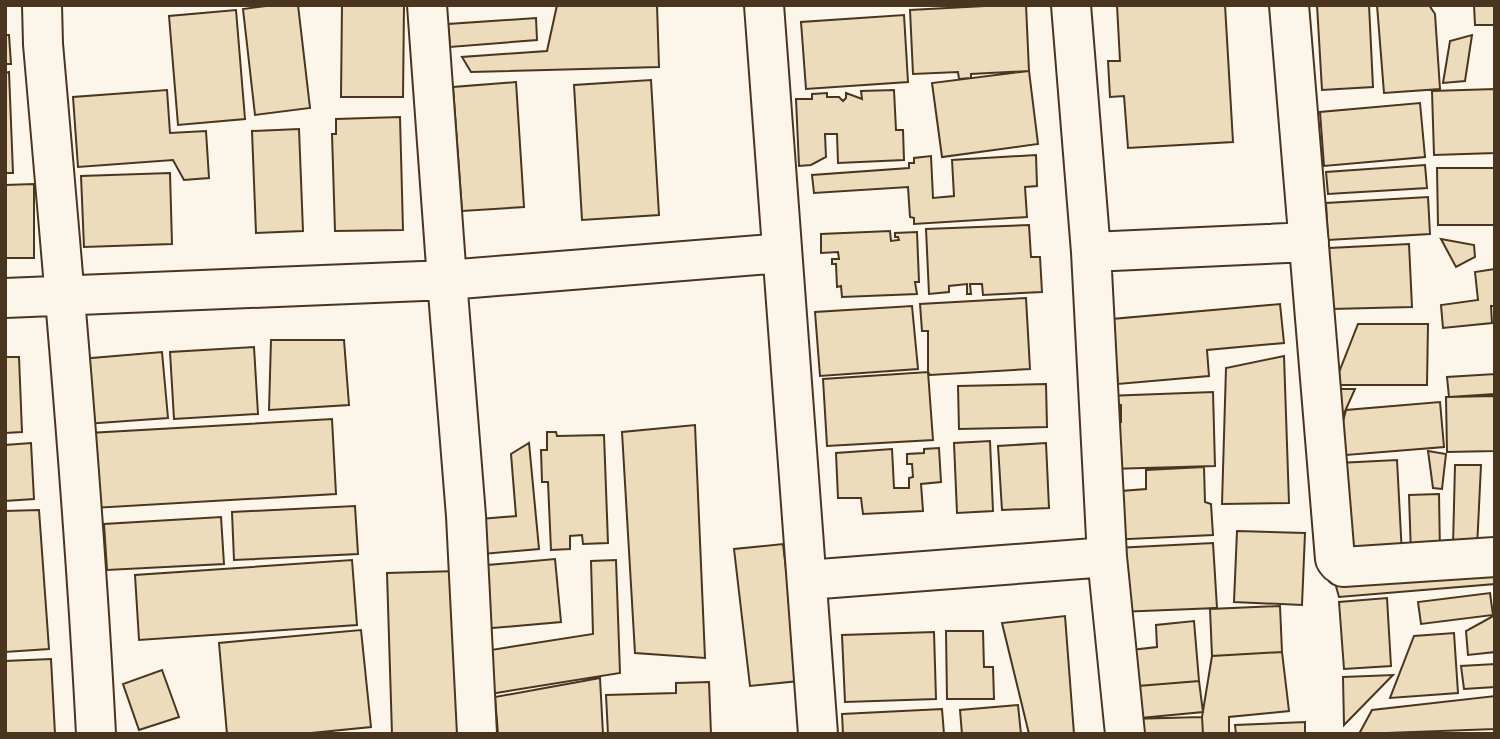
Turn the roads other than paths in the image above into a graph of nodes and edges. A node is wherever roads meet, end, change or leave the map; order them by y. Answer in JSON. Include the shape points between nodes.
{"nodes":[{"id":1,"x":42,"y":5,"type":"edge"},
{"id":2,"x":427,"y":5,"type":"edge"},
{"id":3,"x":764,"y":5,"type":"edge"},
{"id":4,"x":1071,"y":5,"type":"edge"},
{"id":5,"x":1289,"y":5,"type":"edge"},
{"id":6,"x":1309,"y":242,"type":"junction"},
{"id":7,"x":1091,"y":252,"type":"junction"},
{"id":8,"x":782,"y":253,"type":"junction"},
{"id":9,"x":447,"y":280,"type":"junction"},
{"id":10,"x":65,"y":295,"type":"junction"},
{"id":11,"x":5,"y":298,"type":"edge"},
{"id":12,"x":1107,"y":557,"type":"junction"},
{"id":13,"x":1495,"y":557,"type":"edge"},
{"id":14,"x":807,"y":580,"type":"junction"},
{"id":15,"x":96,"y":734,"type":"edge"},
{"id":16,"x":477,"y":734,"type":"edge"},
{"id":17,"x":818,"y":734,"type":"edge"},
{"id":18,"x":1125,"y":734,"type":"edge"}],
"edges":[{"from":1,"to":10,"type":"street"},
{"from":2,"to":9,"type":"street"},
{"from":3,"to":8,"type":"street"},
{"from":4,"to":7,"type":"street"},
{"from":5,"to":6,"type":"street"},
{"from":6,"to":7,"type":"street"},
{"from":6,"to":13,"type":"street","via":[[1335,559],[1343,567]]},
{"from":7,"to":12,"type":"street"},
{"from":8,"to":9,"type":"street"},
{"from":8,"to":14,"type":"street"},
{"from":9,"to":10,"type":"street"},
{"from":9,"to":16,"type":"street"},
{"from":10,"to":11,"type":"street"},
{"from":10,"to":15,"type":"street"},
{"from":12,"to":14,"type":"street"},
{"from":12,"to":18,"type":"street"},
{"from":14,"to":17,"type":"street"}]}
